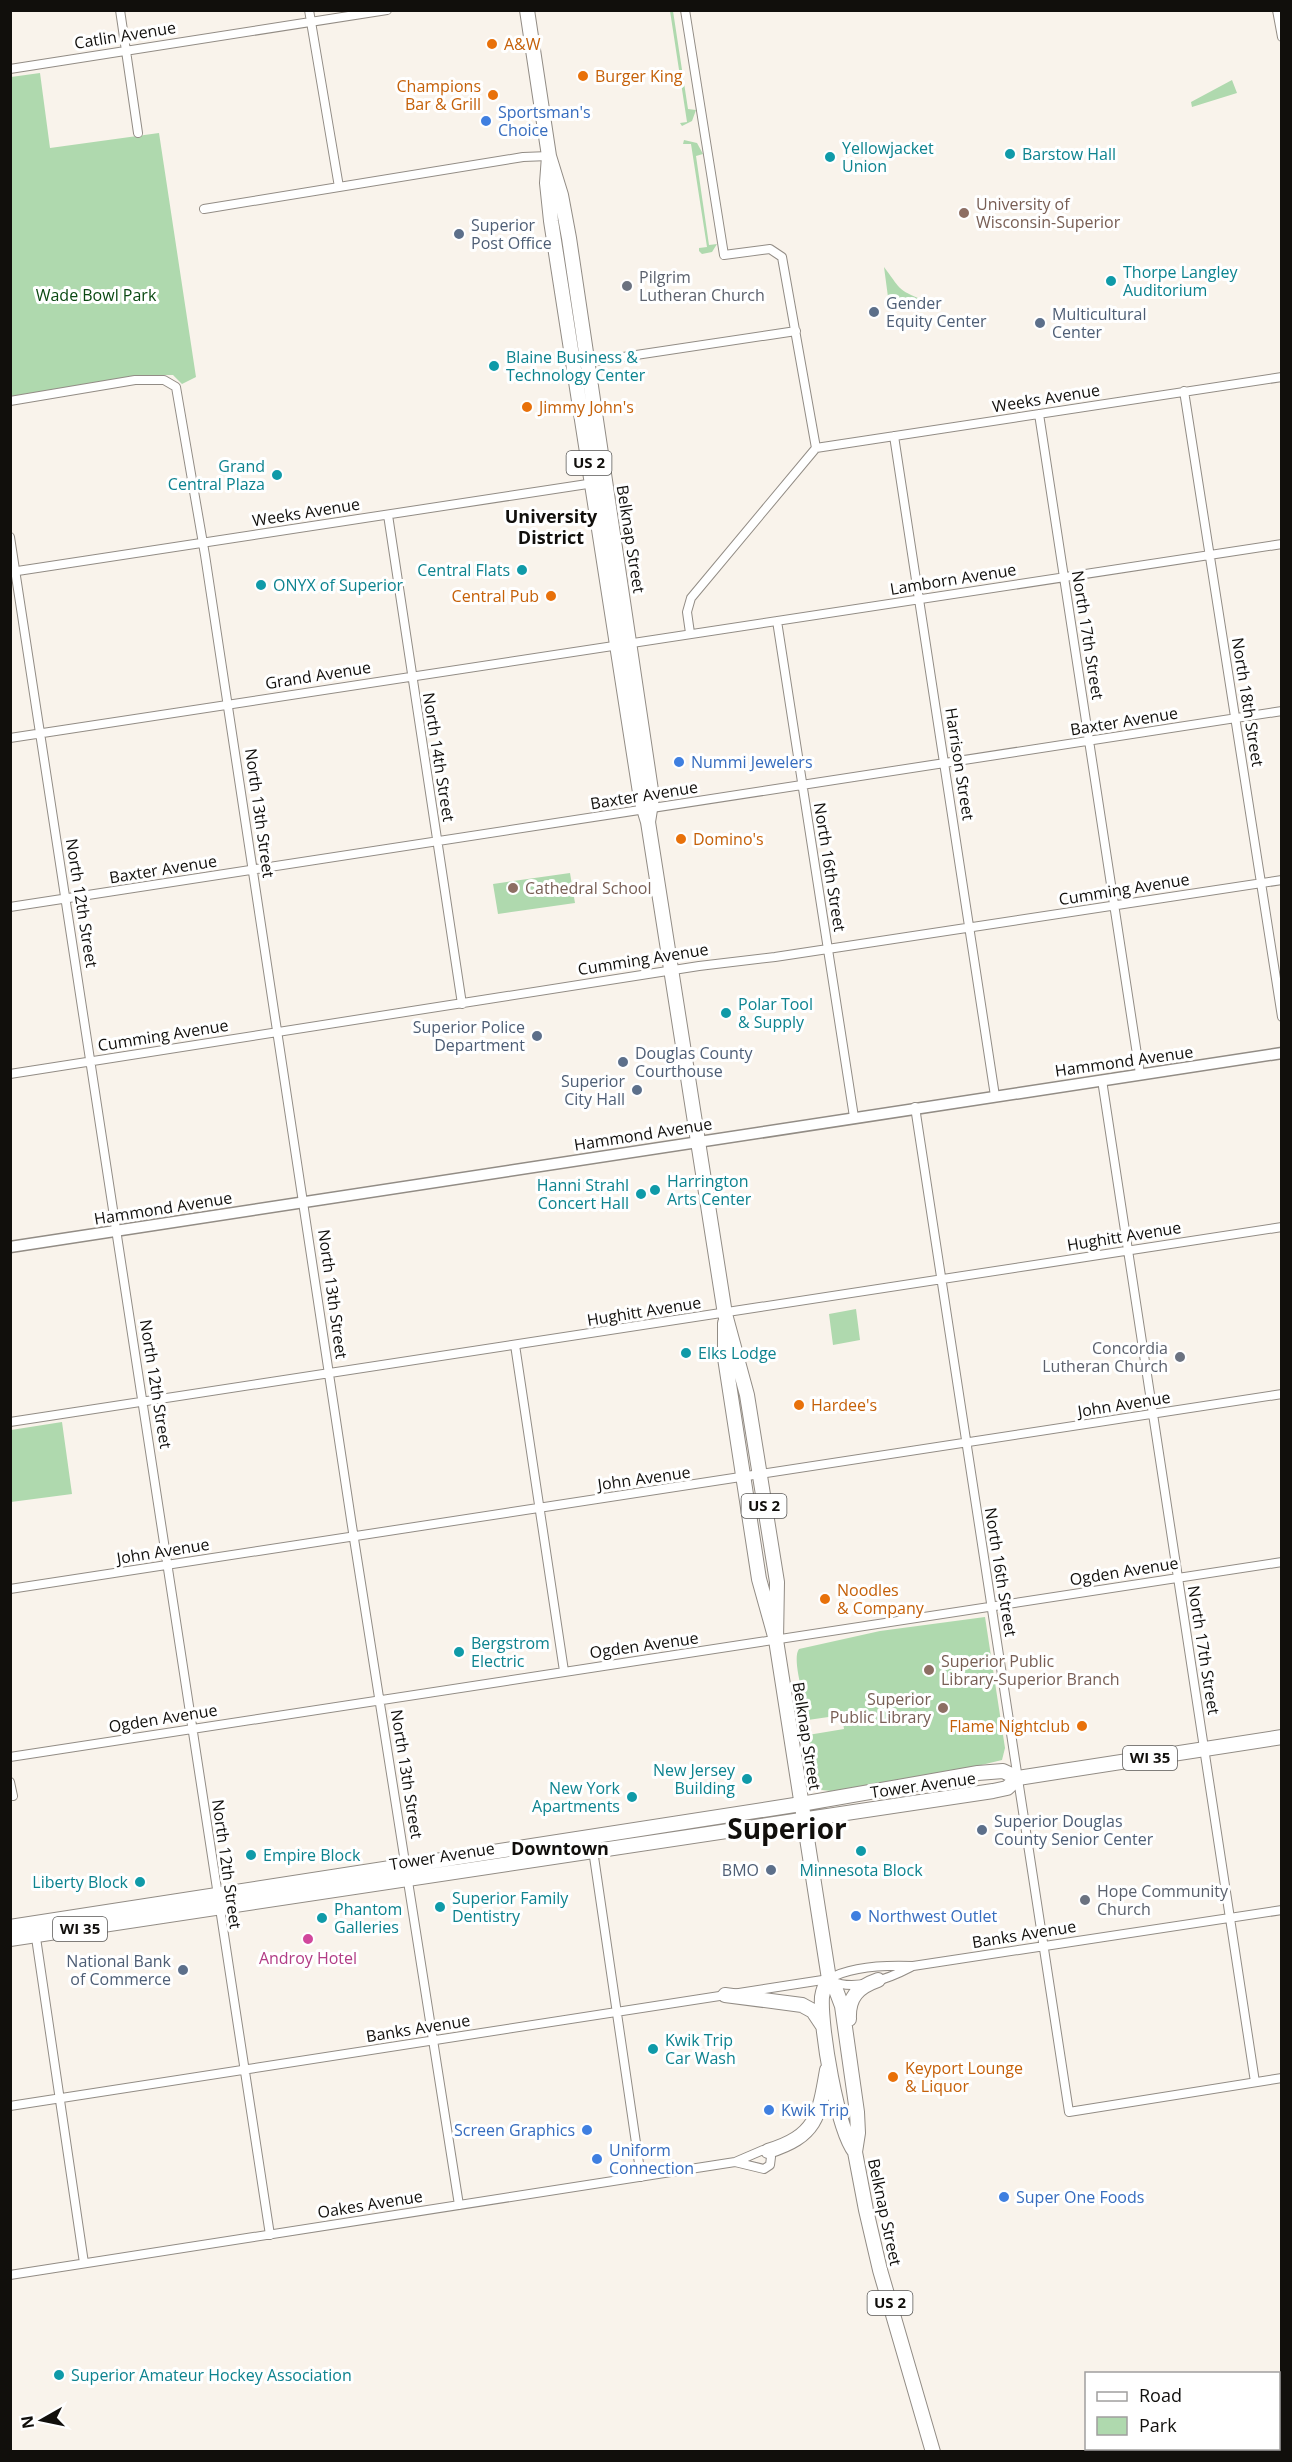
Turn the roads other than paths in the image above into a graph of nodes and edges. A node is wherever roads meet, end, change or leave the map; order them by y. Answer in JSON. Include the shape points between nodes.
{"nodes":[{"id":1,"x":120,"y":10,"type":"edge"},
{"id":2,"x":309,"y":10,"type":"edge"},
{"id":3,"x":387,"y":10,"type":"edge"},
{"id":4,"x":527,"y":10,"type":"edge"},
{"id":5,"x":685,"y":10,"type":"edge"},
{"id":6,"x":1277,"y":10,"type":"edge"},
{"id":7,"x":311,"y":21,"type":"junction"},
{"id":8,"x":1281,"y":37,"type":"edge"},
{"id":9,"x":126,"y":50,"type":"junction"},
{"id":10,"x":10,"y":69,"type":"edge"},
{"id":11,"x":138,"y":133,"type":"dead end"},
{"id":12,"x":549,"y":156,"type":"junction"},
{"id":13,"x":339,"y":187,"type":"junction"},
{"id":14,"x":204,"y":209,"type":"dead end"},
{"id":15,"x":796,"y":331,"type":"junction"},
{"id":16,"x":581,"y":363,"type":"junction"},
{"id":17,"x":1281,"y":376,"type":"edge"},
{"id":18,"x":1184,"y":391,"type":"junction"},
{"id":19,"x":10,"y":401,"type":"edge"},
{"id":20,"x":1039,"y":414,"type":"junction"},
{"id":21,"x":894,"y":436,"type":"junction"},
{"id":22,"x":816,"y":448,"type":"junction"},
{"id":23,"x":599,"y":482,"type":"junction"},
{"id":24,"x":388,"y":514,"type":"junction"},
{"id":25,"x":10,"y":537,"type":"edge"},
{"id":26,"x":204,"y":543,"type":"junction"},
{"id":27,"x":1281,"y":544,"type":"edge"},
{"id":28,"x":1210,"y":555,"type":"junction"},
{"id":29,"x":13,"y":572,"type":"edge"},
{"id":30,"x":1064,"y":577,"type":"junction"},
{"id":31,"x":919,"y":599,"type":"junction"},
{"id":32,"x":777,"y":621,"type":"junction"},
{"id":33,"x":690,"y":633,"type":"junction"},
{"id":34,"x":623,"y":643,"type":"junction"},
{"id":35,"x":412,"y":676,"type":"junction"},
{"id":36,"x":229,"y":704,"type":"junction"},
{"id":37,"x":1281,"y":711,"type":"edge"},
{"id":38,"x":1235,"y":718,"type":"junction"},
{"id":39,"x":41,"y":734,"type":"junction"},
{"id":40,"x":10,"y":738,"type":"edge"},
{"id":41,"x":1089,"y":741,"type":"junction"},
{"id":42,"x":944,"y":765,"type":"junction"},
{"id":43,"x":802,"y":785,"type":"junction"},
{"id":44,"x":648,"y":814,"type":"junction"},
{"id":45,"x":437,"y":841,"type":"junction"},
{"id":46,"x":253,"y":870,"type":"junction"},
{"id":47,"x":1281,"y":880,"type":"edge"},
{"id":48,"x":1261,"y":883,"type":"junction"},
{"id":49,"x":66,"y":899,"type":"junction"},
{"id":50,"x":1114,"y":905,"type":"junction"},
{"id":51,"x":10,"y":907,"type":"edge"},
{"id":52,"x":969,"y":927,"type":"junction"},
{"id":53,"x":827,"y":949,"type":"junction"},
{"id":54,"x":671,"y":970,"type":"junction"},
{"id":55,"x":462,"y":1004,"type":"junction"},
{"id":56,"x":1281,"y":1017,"type":"edge"},
{"id":57,"x":279,"y":1033,"type":"junction"},
{"id":58,"x":1281,"y":1053,"type":"edge"},
{"id":59,"x":92,"y":1061,"type":"junction"},
{"id":60,"x":10,"y":1074,"type":"edge"},
{"id":61,"x":1140,"y":1074,"type":"junction"},
{"id":62,"x":1102,"y":1080,"type":"junction"},
{"id":63,"x":995,"y":1096,"type":"junction"},
{"id":64,"x":915,"y":1107,"type":"junction"},
{"id":65,"x":854,"y":1117,"type":"junction"},
{"id":66,"x":698,"y":1141,"type":"junction"},
{"id":67,"x":304,"y":1202,"type":"junction"},
{"id":68,"x":1281,"y":1227,"type":"edge"},
{"id":69,"x":117,"y":1230,"type":"junction"},
{"id":70,"x":10,"y":1247,"type":"edge"},
{"id":71,"x":1128,"y":1250,"type":"junction"},
{"id":72,"x":941,"y":1279,"type":"junction"},
{"id":73,"x":725,"y":1314,"type":"junction"},
{"id":74,"x":515,"y":1345,"type":"junction"},
{"id":75,"x":329,"y":1374,"type":"junction"},
{"id":76,"x":1281,"y":1394,"type":"edge"},
{"id":77,"x":144,"y":1402,"type":"junction"},
{"id":78,"x":1154,"y":1414,"type":"junction"},
{"id":79,"x":10,"y":1422,"type":"edge"},
{"id":80,"x":966,"y":1443,"type":"junction"},
{"id":81,"x":760,"y":1476,"type":"junction"},
{"id":82,"x":743,"y":1478,"type":"junction"},
{"id":83,"x":539,"y":1508,"type":"junction"},
{"id":84,"x":354,"y":1537,"type":"junction"},
{"id":85,"x":1281,"y":1562,"type":"edge"},
{"id":86,"x":168,"y":1566,"type":"junction"},
{"id":87,"x":1178,"y":1578,"type":"junction"},
{"id":88,"x":10,"y":1590,"type":"edge"},
{"id":89,"x":992,"y":1606,"type":"junction"},
{"id":90,"x":776,"y":1640,"type":"junction"},
{"id":91,"x":564,"y":1671,"type":"junction"},
{"id":92,"x":381,"y":1700,"type":"junction"},
{"id":93,"x":192,"y":1729,"type":"junction"},
{"id":94,"x":1281,"y":1737,"type":"edge"},
{"id":95,"x":1204,"y":1750,"type":"junction"},
{"id":96,"x":10,"y":1757,"type":"edge"},
{"id":97,"x":1018,"y":1778,"type":"junction"},
{"id":98,"x":10,"y":1782,"type":"edge"},
{"id":99,"x":13,"y":1796,"type":"dead end"},
{"id":100,"x":801,"y":1804,"type":"junction"},
{"id":101,"x":804,"y":1818,"type":"junction"},
{"id":102,"x":646,"y":1828,"type":"junction"},
{"id":103,"x":594,"y":1850,"type":"junction"},
{"id":104,"x":407,"y":1872,"type":"junction"},
{"id":105,"x":217,"y":1901,"type":"junction"},
{"id":106,"x":1281,"y":1910,"type":"edge"},
{"id":107,"x":1230,"y":1918,"type":"junction"},
{"id":108,"x":10,"y":1927,"type":"edge"},
{"id":109,"x":35,"y":1929,"type":"junction"},
{"id":110,"x":10,"y":1939,"type":"edge"},
{"id":111,"x":1044,"y":1947,"type":"junction"},
{"id":112,"x":913,"y":1966,"type":"junction"},
{"id":113,"x":829,"y":1979,"type":"junction"},
{"id":114,"x":878,"y":1980,"type":"junction"},
{"id":115,"x":725,"y":1995,"type":"junction"},
{"id":116,"x":617,"y":2013,"type":"junction"},
{"id":117,"x":825,"y":2029,"type":"junction"},
{"id":118,"x":433,"y":2041,"type":"junction"},
{"id":119,"x":829,"y":2059,"type":"junction"},
{"id":120,"x":244,"y":2070,"type":"junction"},
{"id":121,"x":1281,"y":2079,"type":"edge"},
{"id":122,"x":1255,"y":2082,"type":"junction"},
{"id":123,"x":855,"y":2096,"type":"junction"},
{"id":124,"x":60,"y":2098,"type":"junction"},
{"id":125,"x":10,"y":2106,"type":"edge"},
{"id":126,"x":768,"y":2151,"type":"junction"},
{"id":127,"x":855,"y":2152,"type":"junction"},
{"id":128,"x":735,"y":2162,"type":"junction"},
{"id":129,"x":641,"y":2177,"type":"junction"},
{"id":130,"x":459,"y":2205,"type":"junction"},
{"id":131,"x":270,"y":2235,"type":"junction"},
{"id":132,"x":84,"y":2263,"type":"junction"},
{"id":133,"x":10,"y":2275,"type":"edge"},
{"id":134,"x":933,"y":2451,"type":"edge"}],
"edges":[{"from":1,"to":9,"type":"street"},
{"from":2,"to":7,"type":"street"},
{"from":3,"to":7,"type":"street","name":"Catlin Avenue"},
{"from":4,"to":12,"type":"main road","name":"Belknap Street","number":"US 2"},
{"from":5,"to":15,"type":"street","via":[[724,255],[770,249],[779,254]]},
{"from":6,"to":8,"type":"street"},
{"from":7,"to":9,"type":"street","name":"Catlin Avenue"},
{"from":7,"to":13,"type":"street"},
{"from":9,"to":10,"type":"street","name":"Catlin Avenue"},
{"from":9,"to":11,"type":"street"},
{"from":12,"to":13,"type":"street"},
{"from":12,"to":16,"type":"main road","name":"Belknap Street","number":"US 2","via":[[568,230]]},
{"from":13,"to":14,"type":"street"},
{"from":15,"to":16,"type":"street"},
{"from":15,"to":22,"type":"street"},
{"from":16,"to":23,"type":"main road","name":"Belknap Street","number":"US 2"},
{"from":17,"to":18,"type":"street","name":"Weeks Avenue"},
{"from":18,"to":20,"type":"street","name":"Weeks Avenue"},
{"from":18,"to":28,"type":"street","name":"North 18th Street"},
{"from":19,"to":26,"type":"street","name":"North 13th Street","via":[[135,380],[164,380],[176,387]]},
{"from":20,"to":21,"type":"street","name":"Weeks Avenue"},
{"from":20,"to":30,"type":"street","name":"North 17th Street"},
{"from":21,"to":22,"type":"street","name":"Weeks Avenue"},
{"from":21,"to":31,"type":"street","name":"Harrison Street"},
{"from":22,"to":33,"type":"street","via":[[691,598],[687,612]]},
{"from":23,"to":24,"type":"street","name":"Weeks Avenue"},
{"from":23,"to":34,"type":"main road","name":"Belknap Street","number":"US 2"},
{"from":24,"to":26,"type":"street","name":"Weeks Avenue"},
{"from":24,"to":35,"type":"street","name":"North 14th Street"},
{"from":25,"to":29,"type":"street","name":"North 12th Street"},
{"from":26,"to":29,"type":"street","name":"Weeks Avenue"},
{"from":26,"to":36,"type":"street","name":"North 13th Street"},
{"from":27,"to":28,"type":"street","name":"Lamborn Avenue"},
{"from":28,"to":30,"type":"street","name":"Lamborn Avenue"},
{"from":28,"to":38,"type":"street","name":"North 18th Street"},
{"from":29,"to":39,"type":"street","name":"North 12th Street"},
{"from":30,"to":31,"type":"street","name":"Lamborn Avenue"},
{"from":30,"to":41,"type":"street","name":"North 17th Street"},
{"from":31,"to":32,"type":"street","name":"Lamborn Avenue"},
{"from":31,"to":42,"type":"street","name":"Harrison Street"},
{"from":32,"to":33,"type":"street","name":"Lamborn Avenue"},
{"from":32,"to":43,"type":"street","name":"North 16th Street"},
{"from":33,"to":34,"type":"street","name":"Lamborn Avenue"},
{"from":34,"to":35,"type":"street","name":"Grand Avenue"},
{"from":34,"to":44,"type":"main road","name":"Belknap Street","number":"US 2"},
{"from":35,"to":36,"type":"street","name":"Grand Avenue"},
{"from":35,"to":45,"type":"street","name":"North 14th Street"},
{"from":36,"to":39,"type":"street","name":"Grand Avenue"},
{"from":36,"to":46,"type":"street","name":"North 13th Street"},
{"from":37,"to":38,"type":"street","name":"Baxter Avenue"},
{"from":38,"to":41,"type":"street","name":"Baxter Avenue"},
{"from":38,"to":48,"type":"street","name":"North 18th Street"},
{"from":39,"to":40,"type":"street","name":"Grand Avenue"},
{"from":39,"to":49,"type":"street","name":"North 12th Street"},
{"from":41,"to":42,"type":"street","name":"Baxter Avenue"},
{"from":41,"to":50,"type":"street","name":"North 17th Street"},
{"from":42,"to":43,"type":"street","name":"Baxter Avenue"},
{"from":42,"to":52,"type":"street","name":"Harrison Street"},
{"from":43,"to":44,"type":"street","name":"Baxter Avenue"},
{"from":43,"to":53,"type":"street","name":"North 16th Street"},
{"from":44,"to":45,"type":"street","name":"Baxter Avenue"},
{"from":44,"to":54,"type":"main road","name":"Belknap Street","number":"US 2"},
{"from":45,"to":46,"type":"street","name":"Baxter Avenue"},
{"from":45,"to":55,"type":"street","name":"North 14th Street"},
{"from":46,"to":49,"type":"street","name":"Baxter Avenue"},
{"from":46,"to":57,"type":"street","name":"North 13th Street"},
{"from":47,"to":48,"type":"street","name":"Cumming Avenue"},
{"from":48,"to":50,"type":"street","name":"Cumming Avenue"},
{"from":48,"to":56,"type":"street","name":"North 18th Street"},
{"from":49,"to":51,"type":"street","name":"Baxter Avenue"},
{"from":49,"to":59,"type":"street","name":"North 12th Street"},
{"from":50,"to":52,"type":"street","name":"Cumming Avenue"},
{"from":50,"to":61,"type":"street","name":"North 17th Street"},
{"from":52,"to":53,"type":"street","name":"Cumming Avenue"},
{"from":52,"to":63,"type":"street","name":"Harrison Street"},
{"from":53,"to":54,"type":"street","name":"Cumming Avenue"},
{"from":53,"to":65,"type":"street","name":"North 16th Street"},
{"from":54,"to":55,"type":"street","name":"Cumming Avenue"},
{"from":54,"to":66,"type":"main road","name":"Belknap Street","number":"US 2"},
{"from":55,"to":57,"type":"street","name":"Cumming Avenue"},
{"from":57,"to":59,"type":"street","name":"Cumming Avenue"},
{"from":57,"to":67,"type":"street","name":"North 13th Street"},
{"from":58,"to":61,"type":"street","name":"Hammond Avenue"},
{"from":59,"to":60,"type":"street","name":"Cumming Avenue"},
{"from":59,"to":69,"type":"street","name":"North 12th Street"},
{"from":61,"to":62,"type":"street","name":"Hammond Avenue"},
{"from":62,"to":63,"type":"street","name":"Hammond Avenue"},
{"from":62,"to":71,"type":"street","name":"North 17th Street"},
{"from":63,"to":64,"type":"street","name":"Hammond Avenue"},
{"from":64,"to":65,"type":"street","name":"Hammond Avenue"},
{"from":64,"to":72,"type":"street","name":"North 16th Street"},
{"from":65,"to":66,"type":"street","name":"Hammond Avenue"},
{"from":66,"to":67,"type":"street","name":"Hammond Avenue"},
{"from":66,"to":73,"type":"main road","name":"Belknap Street","number":"US 2"},
{"from":67,"to":69,"type":"street","name":"Hammond Avenue"},
{"from":67,"to":75,"type":"street","name":"North 13th Street"},
{"from":68,"to":71,"type":"street","name":"Hughitt Avenue"},
{"from":69,"to":70,"type":"street","name":"Hammond Avenue"},
{"from":69,"to":77,"type":"street","name":"North 12th Street"},
{"from":71,"to":72,"type":"street","name":"Hughitt Avenue"},
{"from":71,"to":78,"type":"street","name":"North 17th Street"},
{"from":72,"to":73,"type":"street","name":"Hughitt Avenue"},
{"from":72,"to":80,"type":"street","name":"North 16th Street"},
{"from":73,"to":74,"type":"street","name":"Hughitt Avenue"},
{"from":73,"to":81,"type":"main road","name":"Belknap Street","number":"US 2","via":[[745,1386]]},
{"from":73,"to":82,"type":"main road","name":"Belknap Street","number":"US 2","via":[[725,1358]]},
{"from":74,"to":75,"type":"street","name":"Hughitt Avenue"},
{"from":74,"to":83,"type":"street"},
{"from":75,"to":77,"type":"street","name":"Hughitt Avenue"},
{"from":75,"to":84,"type":"street","name":"North 13th Street"},
{"from":76,"to":78,"type":"street","name":"John Avenue"},
{"from":77,"to":79,"type":"street","name":"Hughitt Avenue"},
{"from":77,"to":86,"type":"street","name":"North 12th Street"},
{"from":78,"to":80,"type":"street","name":"John Avenue"},
{"from":78,"to":87,"type":"street","name":"North 17th Street"},
{"from":80,"to":81,"type":"street","name":"John Avenue"},
{"from":80,"to":89,"type":"street","name":"North 16th Street"},
{"from":81,"to":82,"type":"street","name":"John Avenue"},
{"from":81,"to":90,"type":"main road","name":"Belknap Street","number":"US 2","via":[[777,1582]]},
{"from":82,"to":83,"type":"street","name":"John Avenue"},
{"from":82,"to":90,"type":"main road","name":"Belknap Street","number":"US 2","via":[[761,1588]]},
{"from":83,"to":84,"type":"street","name":"John Avenue"},
{"from":83,"to":91,"type":"street"},
{"from":84,"to":86,"type":"street","name":"John Avenue"},
{"from":84,"to":92,"type":"street","name":"North 13th Street"},
{"from":85,"to":87,"type":"street","name":"Ogden Avenue"},
{"from":86,"to":88,"type":"street","name":"John Avenue"},
{"from":86,"to":93,"type":"street","name":"North 12th Street"},
{"from":87,"to":89,"type":"street","name":"Ogden Avenue"},
{"from":87,"to":95,"type":"street","name":"North 17th Street"},
{"from":89,"to":90,"type":"street","name":"Ogden Avenue"},
{"from":89,"to":97,"type":"street","name":"North 16th Street"},
{"from":90,"to":91,"type":"street","name":"Ogden Avenue"},
{"from":90,"to":100,"type":"main road","name":"Belknap Street","number":"US 2"},
{"from":91,"to":92,"type":"street","name":"Ogden Avenue"},
{"from":92,"to":93,"type":"street","name":"Ogden Avenue"},
{"from":92,"to":104,"type":"street","name":"North 13th Street"},
{"from":93,"to":96,"type":"street","name":"Ogden Avenue"},
{"from":93,"to":105,"type":"street","name":"North 12th Street"},
{"from":94,"to":95,"type":"main road","name":"Tower Avenue","number":"WI 35"},
{"from":95,"to":97,"type":"main road","name":"Tower Avenue","number":"WI 35"},
{"from":95,"to":107,"type":"street","name":"North 17th Street"},
{"from":97,"to":100,"type":"main road","name":"Tower Avenue","number":"WI 35","via":[[1003,1771],[978,1773]]},
{"from":97,"to":101,"type":"main road","name":"Tower Avenue","number":"WI 35","via":[[1003,1790]]},
{"from":97,"to":111,"type":"street","name":"North 16th Street"},
{"from":98,"to":99,"type":"street"},
{"from":100,"to":101,"type":"main road","name":"Belknap Street","number":"US 2"},
{"from":100,"to":102,"type":"main road","name":"Tower Avenue","number":"WI 35"},
{"from":101,"to":103,"type":"main road","name":"Tower Avenue","number":"WI 35"},
{"from":101,"to":113,"type":"main road","name":"Belknap Street","number":"US 2"},
{"from":102,"to":103,"type":"main road","via":[[627,1837],[596,1843]]},
{"from":102,"to":104,"type":"main road","name":"Tower Avenue","number":"WI 35"},
{"from":103,"to":104,"type":"main road","name":"Tower Avenue","number":"WI 35"},
{"from":103,"to":116,"type":"street"},
{"from":104,"to":105,"type":"main road","name":"Tower Avenue","number":"WI 35"},
{"from":104,"to":118,"type":"street","name":"North 13th Street"},
{"from":105,"to":109,"type":"main road","name":"Tower Avenue","number":"WI 35"},
{"from":105,"to":120,"type":"street","name":"North 12th Street"},
{"from":106,"to":107,"type":"street","name":"Banks Avenue"},
{"from":107,"to":111,"type":"street","name":"Banks Avenue"},
{"from":107,"to":122,"type":"street","name":"North 17th Street"},
{"from":108,"to":109,"type":"main road","name":"Tower Avenue","number":"WI 35"},
{"from":109,"to":110,"type":"main road","name":"Tower Avenue","number":"WI 35"},
{"from":109,"to":124,"type":"street"},
{"from":111,"to":112,"type":"street","name":"Banks Avenue"},
{"from":111,"to":122,"type":"street","name":"North 16th Street","via":[[1069,2112]]},
{"from":112,"to":113,"type":"street","name":"Banks Avenue","via":[[880,1967]]},
{"from":112,"to":114,"type":"street","name":"Banks Avenue"},
{"from":113,"to":114,"type":"street","name":"Banks Avenue","via":[[843,1985]]},
{"from":113,"to":115,"type":"street","name":"Banks Avenue"},
{"from":113,"to":117,"type":"main road","number":"US 2","via":[[822,1996]]},
{"from":113,"to":123,"type":"main road","number":"US 2","via":[[842,2006]]},
{"from":114,"to":123,"type":"main road","via":[[858,1989],[850,2007]]},
{"from":115,"to":116,"type":"street","name":"Banks Avenue"},
{"from":115,"to":117,"type":"main road","via":[[802,2005],[816,2014]]},
{"from":116,"to":118,"type":"street","name":"Banks Avenue"},
{"from":116,"to":129,"type":"street"},
{"from":117,"to":119,"type":"main road","number":"US 2"},
{"from":118,"to":120,"type":"street","name":"Banks Avenue"},
{"from":118,"to":130,"type":"street","name":"North 13th Street"},
{"from":119,"to":126,"type":"main road","via":[[822,2099],[810,2127],[795,2141]]},
{"from":119,"to":127,"type":"main road","number":"US 2","via":[[844,2132]]},
{"from":120,"to":124,"type":"street","name":"Banks Avenue"},
{"from":120,"to":131,"type":"street","name":"North 12th Street"},
{"from":121,"to":122,"type":"street"},
{"from":123,"to":127,"type":"main road","number":"US 2"},
{"from":124,"to":125,"type":"street","name":"Banks Avenue"},
{"from":124,"to":132,"type":"street"},
{"from":126,"to":128,"type":"street","name":"Oakes Avenue","via":[[753,2152]]},
{"from":126,"to":128,"type":"street","name":"Oakes Avenue","via":[[771,2163],[766,2169]]},
{"from":127,"to":134,"type":"main road","name":"Belknap Street","number":"US 2","via":[[877,2257]]},
{"from":128,"to":129,"type":"street","name":"Oakes Avenue"},
{"from":129,"to":130,"type":"street","name":"Oakes Avenue"},
{"from":130,"to":131,"type":"street","name":"Oakes Avenue"},
{"from":131,"to":132,"type":"street","name":"Oakes Avenue"},
{"from":132,"to":133,"type":"street","name":"Oakes Avenue"}]}
